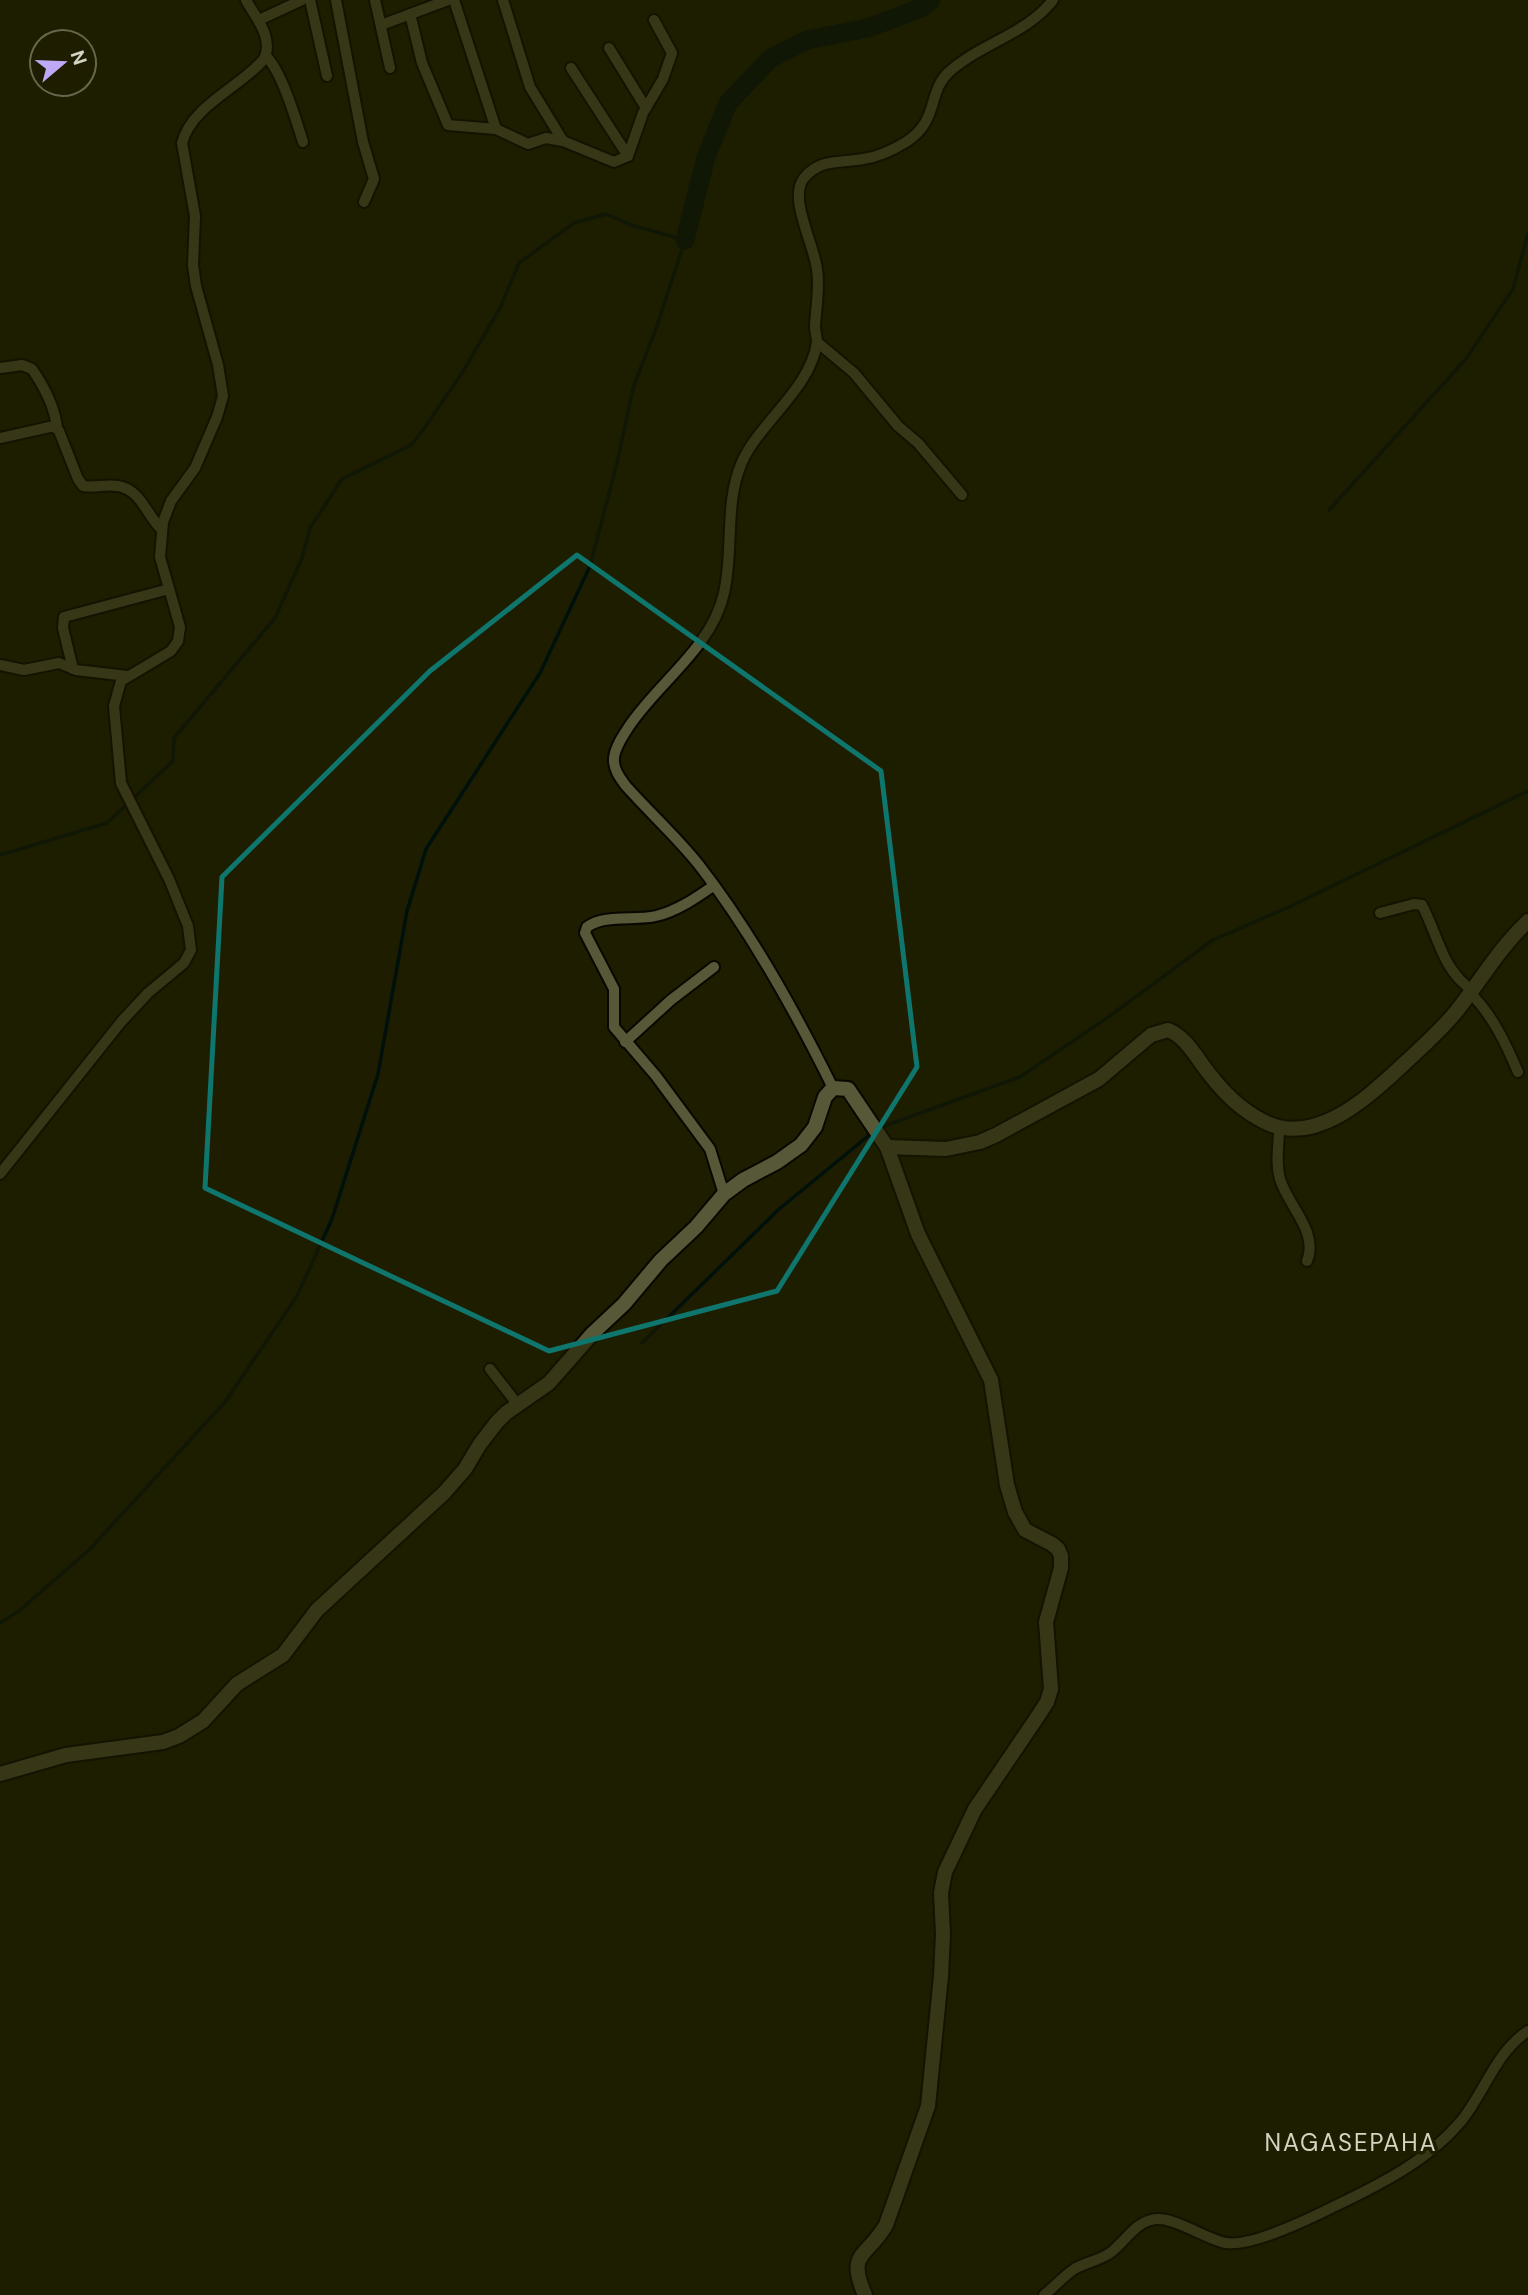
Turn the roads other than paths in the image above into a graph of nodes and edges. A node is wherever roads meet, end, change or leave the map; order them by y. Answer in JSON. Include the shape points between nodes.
{"nodes":[{"id":1,"x":246,"y":0,"type":"edge"},
{"id":2,"x":302,"y":0,"type":"edge"},
{"id":3,"x":310,"y":0,"type":"edge"},
{"id":4,"x":336,"y":0,"type":"edge"},
{"id":5,"x":376,"y":0,"type":"edge"},
{"id":6,"x":448,"y":0,"type":"edge"},
{"id":7,"x":454,"y":0,"type":"edge"},
{"id":8,"x":503,"y":0,"type":"edge"},
{"id":9,"x":1053,"y":0,"type":"edge"},
{"id":10,"x":410,"y":15,"type":"junction"},
{"id":11,"x":259,"y":20,"type":"junction"},
{"id":12,"x":654,"y":20,"type":"dead end"},
{"id":13,"x":381,"y":25,"type":"junction"},
{"id":14,"x":609,"y":48,"type":"dead end"},
{"id":15,"x":266,"y":56,"type":"junction"},
{"id":16,"x":390,"y":68,"type":"dead end"},
{"id":17,"x":571,"y":68,"type":"dead end"},
{"id":18,"x":327,"y":76,"type":"dead end"},
{"id":19,"x":646,"y":108,"type":"junction"},
{"id":20,"x":496,"y":129,"type":"junction"},
{"id":21,"x":563,"y":141,"type":"junction"},
{"id":22,"x":303,"y":142,"type":"dead end"},
{"id":23,"x":628,"y":156,"type":"junction"},
{"id":24,"x":364,"y":202,"type":"dead end"},
{"id":25,"x":817,"y":342,"type":"junction"},
{"id":26,"x":0,"y":368,"type":"edge"},
{"id":27,"x":57,"y":428,"type":"junction"},
{"id":28,"x":0,"y":438,"type":"edge"},
{"id":29,"x":962,"y":495,"type":"dead end"},
{"id":30,"x":161,"y":529,"type":"junction"},
{"id":31,"x":169,"y":589,"type":"junction"},
{"id":32,"x":0,"y":665,"type":"edge"},
{"id":33,"x":73,"y":668,"type":"junction"},
{"id":34,"x":127,"y":676,"type":"junction"},
{"id":35,"x":713,"y":886,"type":"junction"},
{"id":36,"x":1380,"y":914,"type":"dead end"},
{"id":37,"x":1528,"y":921,"type":"edge"},
{"id":38,"x":714,"y":967,"type":"dead end"},
{"id":39,"x":1471,"y":992,"type":"junction"},
{"id":40,"x":625,"y":1042,"type":"junction"},
{"id":41,"x":1518,"y":1072,"type":"dead end"},
{"id":42,"x":834,"y":1088,"type":"junction"},
{"id":43,"x":1279,"y":1129,"type":"junction"},
{"id":44,"x":880,"y":1135,"type":"junction"},
{"id":45,"x":0,"y":1174,"type":"edge"},
{"id":46,"x":724,"y":1194,"type":"junction"},
{"id":47,"x":1307,"y":1261,"type":"dead end"},
{"id":48,"x":490,"y":1369,"type":"dead end"},
{"id":49,"x":518,"y":1405,"type":"junction"},
{"id":50,"x":0,"y":1774,"type":"edge"},
{"id":51,"x":1528,"y":2031,"type":"edge"},
{"id":52,"x":865,"y":2295,"type":"edge"},
{"id":53,"x":1044,"y":2295,"type":"edge"}],
"edges":[{"from":1,"to":11,"type":"street"},
{"from":2,"to":11,"type":"street"},
{"from":3,"to":18,"type":"street"},
{"from":4,"to":24,"type":"street","via":[[374,179]]},
{"from":5,"to":13,"type":"street"},
{"from":6,"to":10,"type":"street"},
{"from":7,"to":20,"type":"street"},
{"from":8,"to":21,"type":"street","via":[[530,87]]},
{"from":9,"to":25,"type":"street","via":[[1034,20],[947,73],[919,133],[880,155],[825,163],[803,178],[799,203],[817,267]]},
{"from":10,"to":13,"type":"street"},
{"from":10,"to":20,"type":"street","via":[[422,63],[448,125]]},
{"from":11,"to":15,"type":"street","via":[[268,46]]},
{"from":12,"to":19,"type":"street","via":[[672,54]]},
{"from":13,"to":16,"type":"street"},
{"from":14,"to":19,"type":"street"},
{"from":15,"to":22,"type":"street"},
{"from":15,"to":30,"type":"street","via":[[193,122],[182,143],[195,216],[195,286],[223,396],[195,468],[171,501]]},
{"from":17,"to":23,"type":"street"},
{"from":19,"to":23,"type":"street"},
{"from":20,"to":21,"type":"street","via":[[528,144],[545,138]]},
{"from":21,"to":23,"type":"street","via":[[614,162]]},
{"from":25,"to":29,"type":"street","via":[[854,373]]},
{"from":25,"to":35,"type":"street","via":[[800,382],[742,462],[733,488],[726,584],[716,616],[686,659],[641,709],[614,756],[618,776]]},
{"from":26,"to":27,"type":"street","via":[[22,365],[32,369]]},
{"from":27,"to":28,"type":"street"},
{"from":27,"to":30,"type":"street","via":[[83,486],[126,489],[136,495]]},
{"from":30,"to":31,"type":"street","via":[[160,557]]},
{"from":31,"to":33,"type":"street","via":[[64,617]]},
{"from":31,"to":34,"type":"street","via":[[180,627],[178,641],[163,657]]},
{"from":32,"to":33,"type":"street","via":[[26,670],[59,663]]},
{"from":33,"to":34,"type":"street"},
{"from":34,"to":45,"type":"street","via":[[114,706],[119,775],[185,918],[191,950],[184,963],[121,1022]]},
{"from":35,"to":40,"type":"street","via":[[659,916],[596,922],[585,930],[612,981],[614,1027]]},
{"from":35,"to":42,"type":"street","via":[[769,969]]},
{"from":36,"to":39,"type":"street","via":[[1422,905],[1445,961]]},
{"from":37,"to":39,"type":"street"},
{"from":38,"to":40,"type":"street"},
{"from":39,"to":41,"type":"street","via":[[1487,1011]]},
{"from":39,"to":43,"type":"street","via":[[1430,1041],[1358,1104],[1326,1121]]},
{"from":40,"to":46,"type":"street","via":[[710,1149]]},
{"from":42,"to":44,"type":"street","via":[[848,1089]]},
{"from":42,"to":46,"type":"street","via":[[801,1145]]},
{"from":43,"to":44,"type":"street","via":[[1228,1096],[1181,1037],[1168,1030],[1151,1035],[1099,1079],[980,1142],[946,1149]]},
{"from":43,"to":47,"type":"street","via":[[1278,1171],[1309,1239]]},
{"from":44,"to":52,"type":"street","via":[[918,1234],[991,1380],[1015,1512],[1025,1530],[1058,1549],[1061,1567],[1046,1622],[1051,1677],[1047,1702],[975,1809],[945,1872],[942,1967],[928,2106],[886,2225],[858,2261]]},
{"from":46,"to":49,"type":"street","via":[[549,1383]]},
{"from":48,"to":49,"type":"street"},
{"from":49,"to":50,"type":"street","via":[[497,1422],[444,1493],[317,1610],[283,1654],[237,1684],[194,1728],[163,1742],[66,1755]]},
{"from":51,"to":53,"type":"street","via":[[1508,2049],[1449,2134],[1424,2157],[1398,2172],[1304,2221],[1240,2244],[1216,2241],[1170,2221],[1152,2219],[1112,2251],[1072,2271]]}]}
